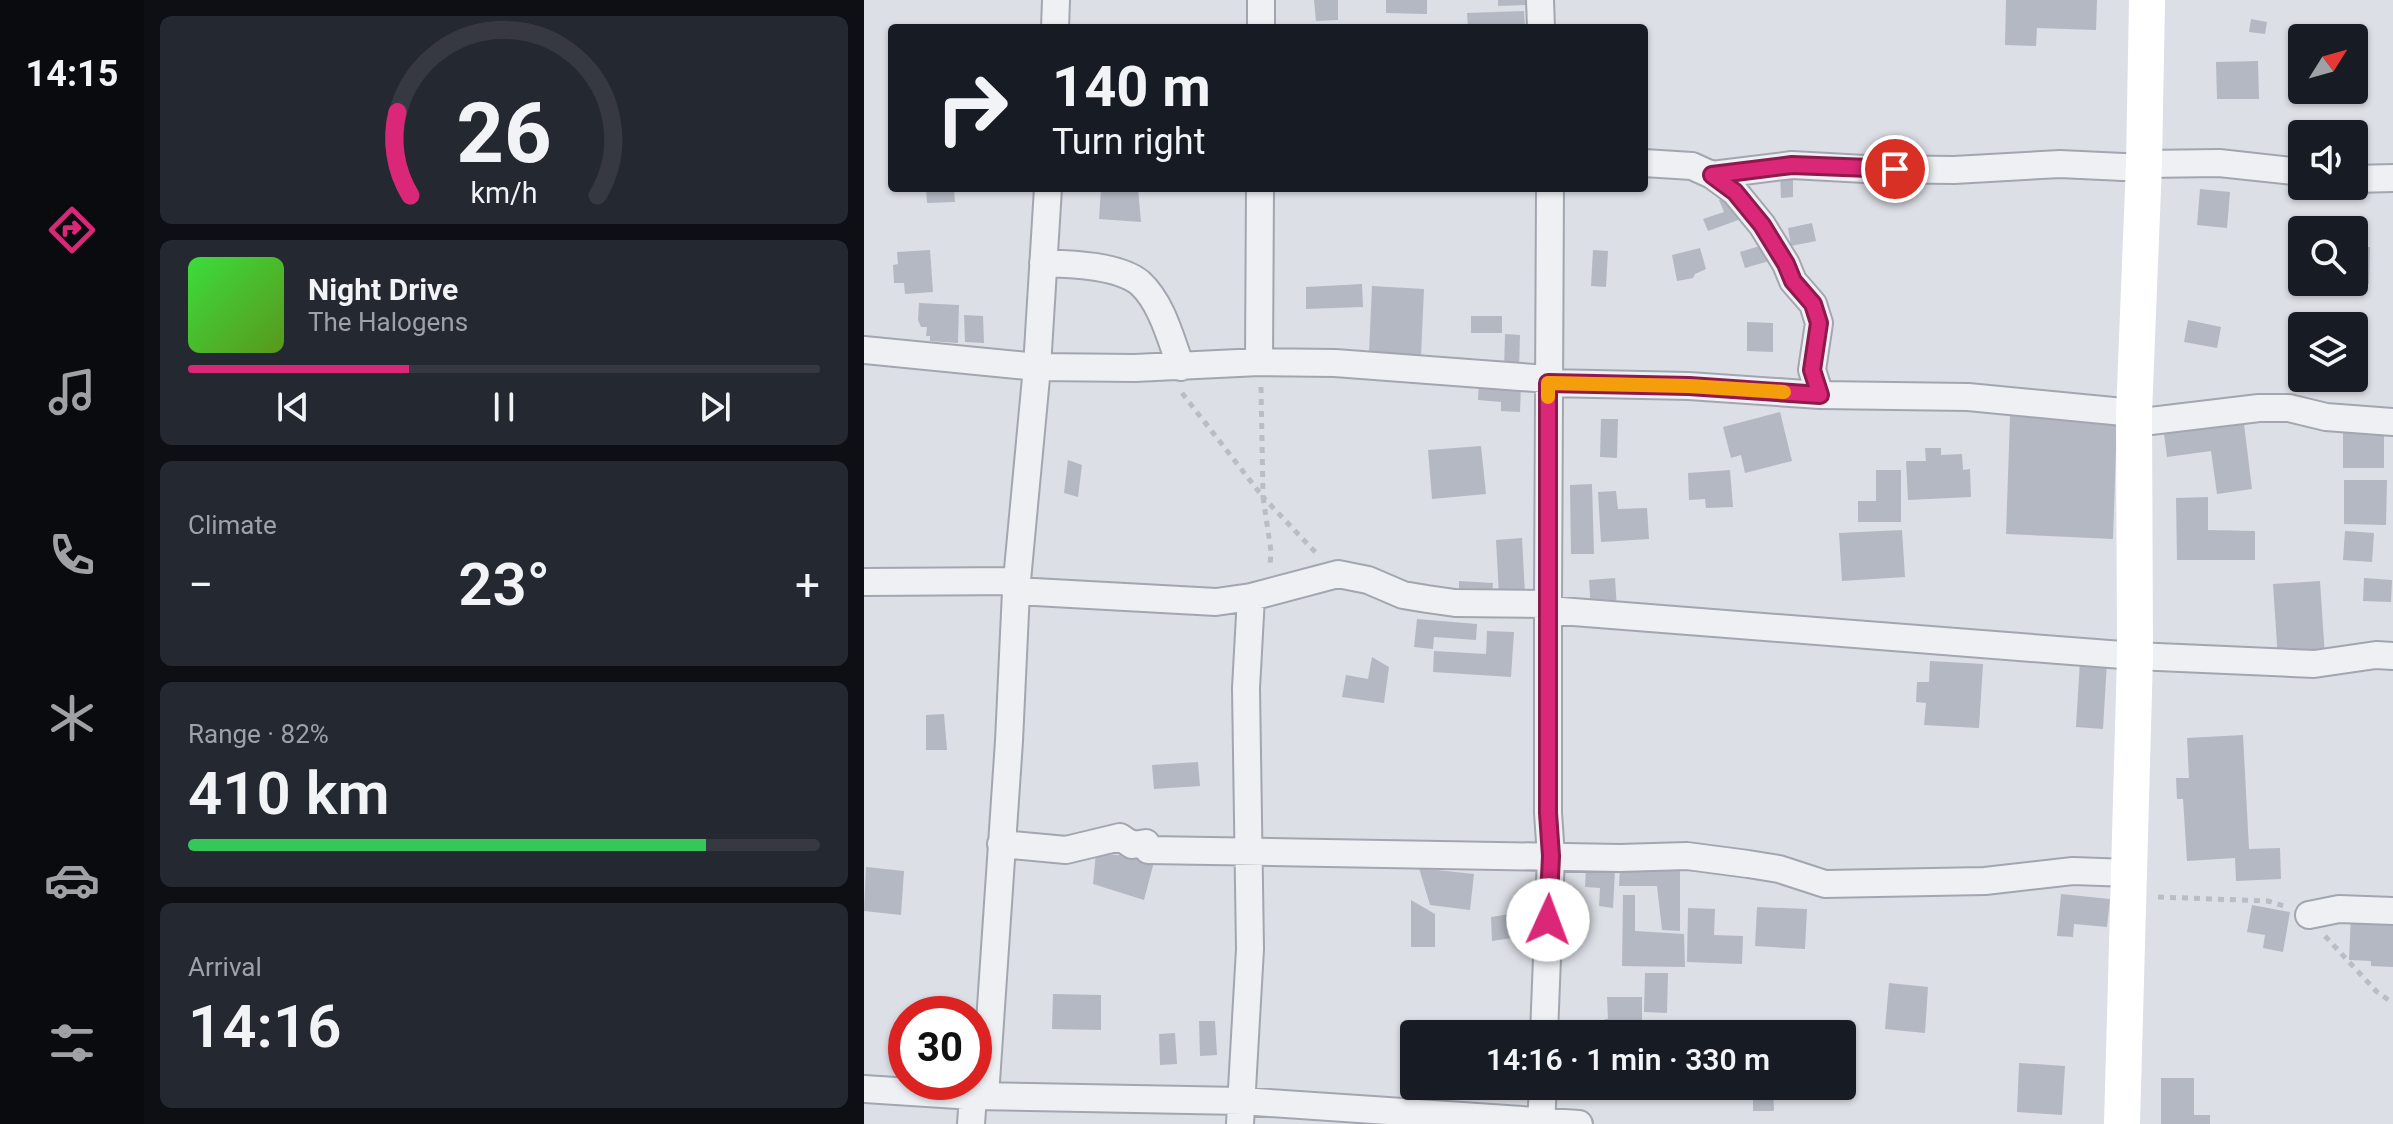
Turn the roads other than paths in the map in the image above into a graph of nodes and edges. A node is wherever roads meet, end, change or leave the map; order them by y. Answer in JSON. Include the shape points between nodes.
{"nodes":[{"id":1,"x":1056,"y":0,"type":"edge"},
{"id":2,"x":1261,"y":0,"type":"edge"},
{"id":3,"x":1540,"y":0,"type":"edge"},
{"id":4,"x":2147,"y":0,"type":"edge"},
{"id":5,"x":1055,"y":24,"type":"edge"},
{"id":6,"x":1261,"y":24,"type":"edge"},
{"id":7,"x":1541,"y":24,"type":"edge"},
{"id":8,"x":1648,"y":163,"type":"edge"},
{"id":9,"x":2144,"y":166,"type":"junction"},
{"id":10,"x":2288,"y":170,"type":"edge"},
{"id":11,"x":1712,"y":175,"type":"junction"},
{"id":12,"x":2393,"y":178,"type":"edge"},
{"id":13,"x":2368,"y":179,"type":"edge"},
{"id":14,"x":1048,"y":192,"type":"edge"},
{"id":15,"x":1260,"y":192,"type":"edge"},
{"id":16,"x":1550,"y":192,"type":"edge"},
{"id":17,"x":1043,"y":263,"type":"junction"},
{"id":18,"x":864,"y":350,"type":"edge"},
{"id":19,"x":1259,"y":362,"type":"junction"},
{"id":20,"x":1037,"y":367,"type":"junction"},
{"id":21,"x":1181,"y":367,"type":"junction"},
{"id":22,"x":1548,"y":381,"type":"junction"},
{"id":23,"x":1820,"y":395,"type":"junction"},
{"id":24,"x":2134,"y":418,"type":"junction"},
{"id":25,"x":2393,"y":422,"type":"edge"},
{"id":26,"x":864,"y":582,"type":"edge"},
{"id":27,"x":1017,"y":586,"type":"junction"},
{"id":28,"x":1251,"y":597,"type":"junction"},
{"id":29,"x":1548,"y":607,"type":"junction"},
{"id":30,"x":2135,"y":656,"type":"junction"},
{"id":31,"x":2393,"y":656,"type":"edge"},
{"id":32,"x":1001,"y":844,"type":"junction"},
{"id":33,"x":1250,"y":851,"type":"junction"},
{"id":34,"x":1551,"y":856,"type":"junction"},
{"id":35,"x":2139,"y":882,"type":"junction"},
{"id":36,"x":2393,"y":911,"type":"edge"},
{"id":37,"x":2309,"y":915,"type":"road end"},
{"id":38,"x":988,"y":996,"type":"edge"},
{"id":39,"x":1545,"y":1020,"type":"edge"},
{"id":40,"x":864,"y":1089,"type":"edge"},
{"id":41,"x":888,"y":1090,"type":"edge"},
{"id":42,"x":992,"y":1097,"type":"edge"},
{"id":43,"x":978,"y":1100,"type":"edge"},
{"id":44,"x":1543,"y":1100,"type":"edge"},
{"id":45,"x":1241,"y":1112,"type":"edge"},
{"id":46,"x":1542,"y":1122,"type":"edge"},
{"id":47,"x":971,"y":1124,"type":"edge"},
{"id":48,"x":1579,"y":1124,"type":"edge"},
{"id":49,"x":2122,"y":1124,"type":"edge"}],
"edges":[{"from":1,"to":5,"type":"street"},
{"from":2,"to":6,"type":"street"},
{"from":3,"to":7,"type":"street"},
{"from":4,"to":9,"type":"street"},
{"from":8,"to":11,"type":"street","via":[[1692,166]]},
{"from":9,"to":10,"type":"street","via":[[2219,163]]},
{"from":9,"to":11,"type":"street","via":[[1954,170],[1792,165]]},
{"from":9,"to":24,"type":"street"},
{"from":11,"to":23,"type":"street","via":[[1744,203],[1813,304],[1819,323],[1812,370]]},
{"from":12,"to":13,"type":"street"},
{"from":14,"to":17,"type":"street"},
{"from":15,"to":19,"type":"street"},
{"from":16,"to":22,"type":"street"},
{"from":17,"to":20,"type":"street"},
{"from":17,"to":21,"type":"street","via":[[1096,268],[1138,282],[1168,330]]},
{"from":18,"to":20,"type":"street"},
{"from":19,"to":21,"type":"street"},
{"from":19,"to":22,"type":"street"},
{"from":20,"to":21,"type":"street"},
{"from":20,"to":27,"type":"street"},
{"from":22,"to":23,"type":"street"},
{"from":22,"to":29,"type":"street"},
{"from":23,"to":24,"type":"street","via":[[1968,397]]},
{"from":24,"to":25,"type":"street","via":[[2289,408]]},
{"from":24,"to":30,"type":"street"},
{"from":26,"to":27,"type":"street"},
{"from":27,"to":28,"type":"street","via":[[1216,602]]},
{"from":27,"to":32,"type":"street"},
{"from":28,"to":29,"type":"street","via":[[1338,574],[1427,599]]},
{"from":28,"to":33,"type":"street","via":[[1246,688]]},
{"from":29,"to":30,"type":"street"},
{"from":29,"to":34,"type":"street"},
{"from":30,"to":31,"type":"street","via":[[2314,664]]},
{"from":30,"to":35,"type":"street"},
{"from":32,"to":33,"type":"street","via":[[1066,850],[1120,837],[1132,845],[1146,843],[1148,850]]},
{"from":32,"to":38,"type":"street"},
{"from":33,"to":34,"type":"street"},
{"from":33,"to":45,"type":"street"},
{"from":34,"to":35,"type":"street","via":[[1687,856],[1779,869],[1825,884],[1985,881],[2073,871]]},
{"from":34,"to":39,"type":"street"},
{"from":35,"to":49,"type":"street"},
{"from":36,"to":37,"type":"street","via":[[2339,909]]},
{"from":40,"to":41,"type":"street"},
{"from":42,"to":45,"type":"street"},
{"from":43,"to":47,"type":"street"},
{"from":44,"to":46,"type":"street"},
{"from":45,"to":46,"type":"street"},
{"from":46,"to":48,"type":"street"}]}
